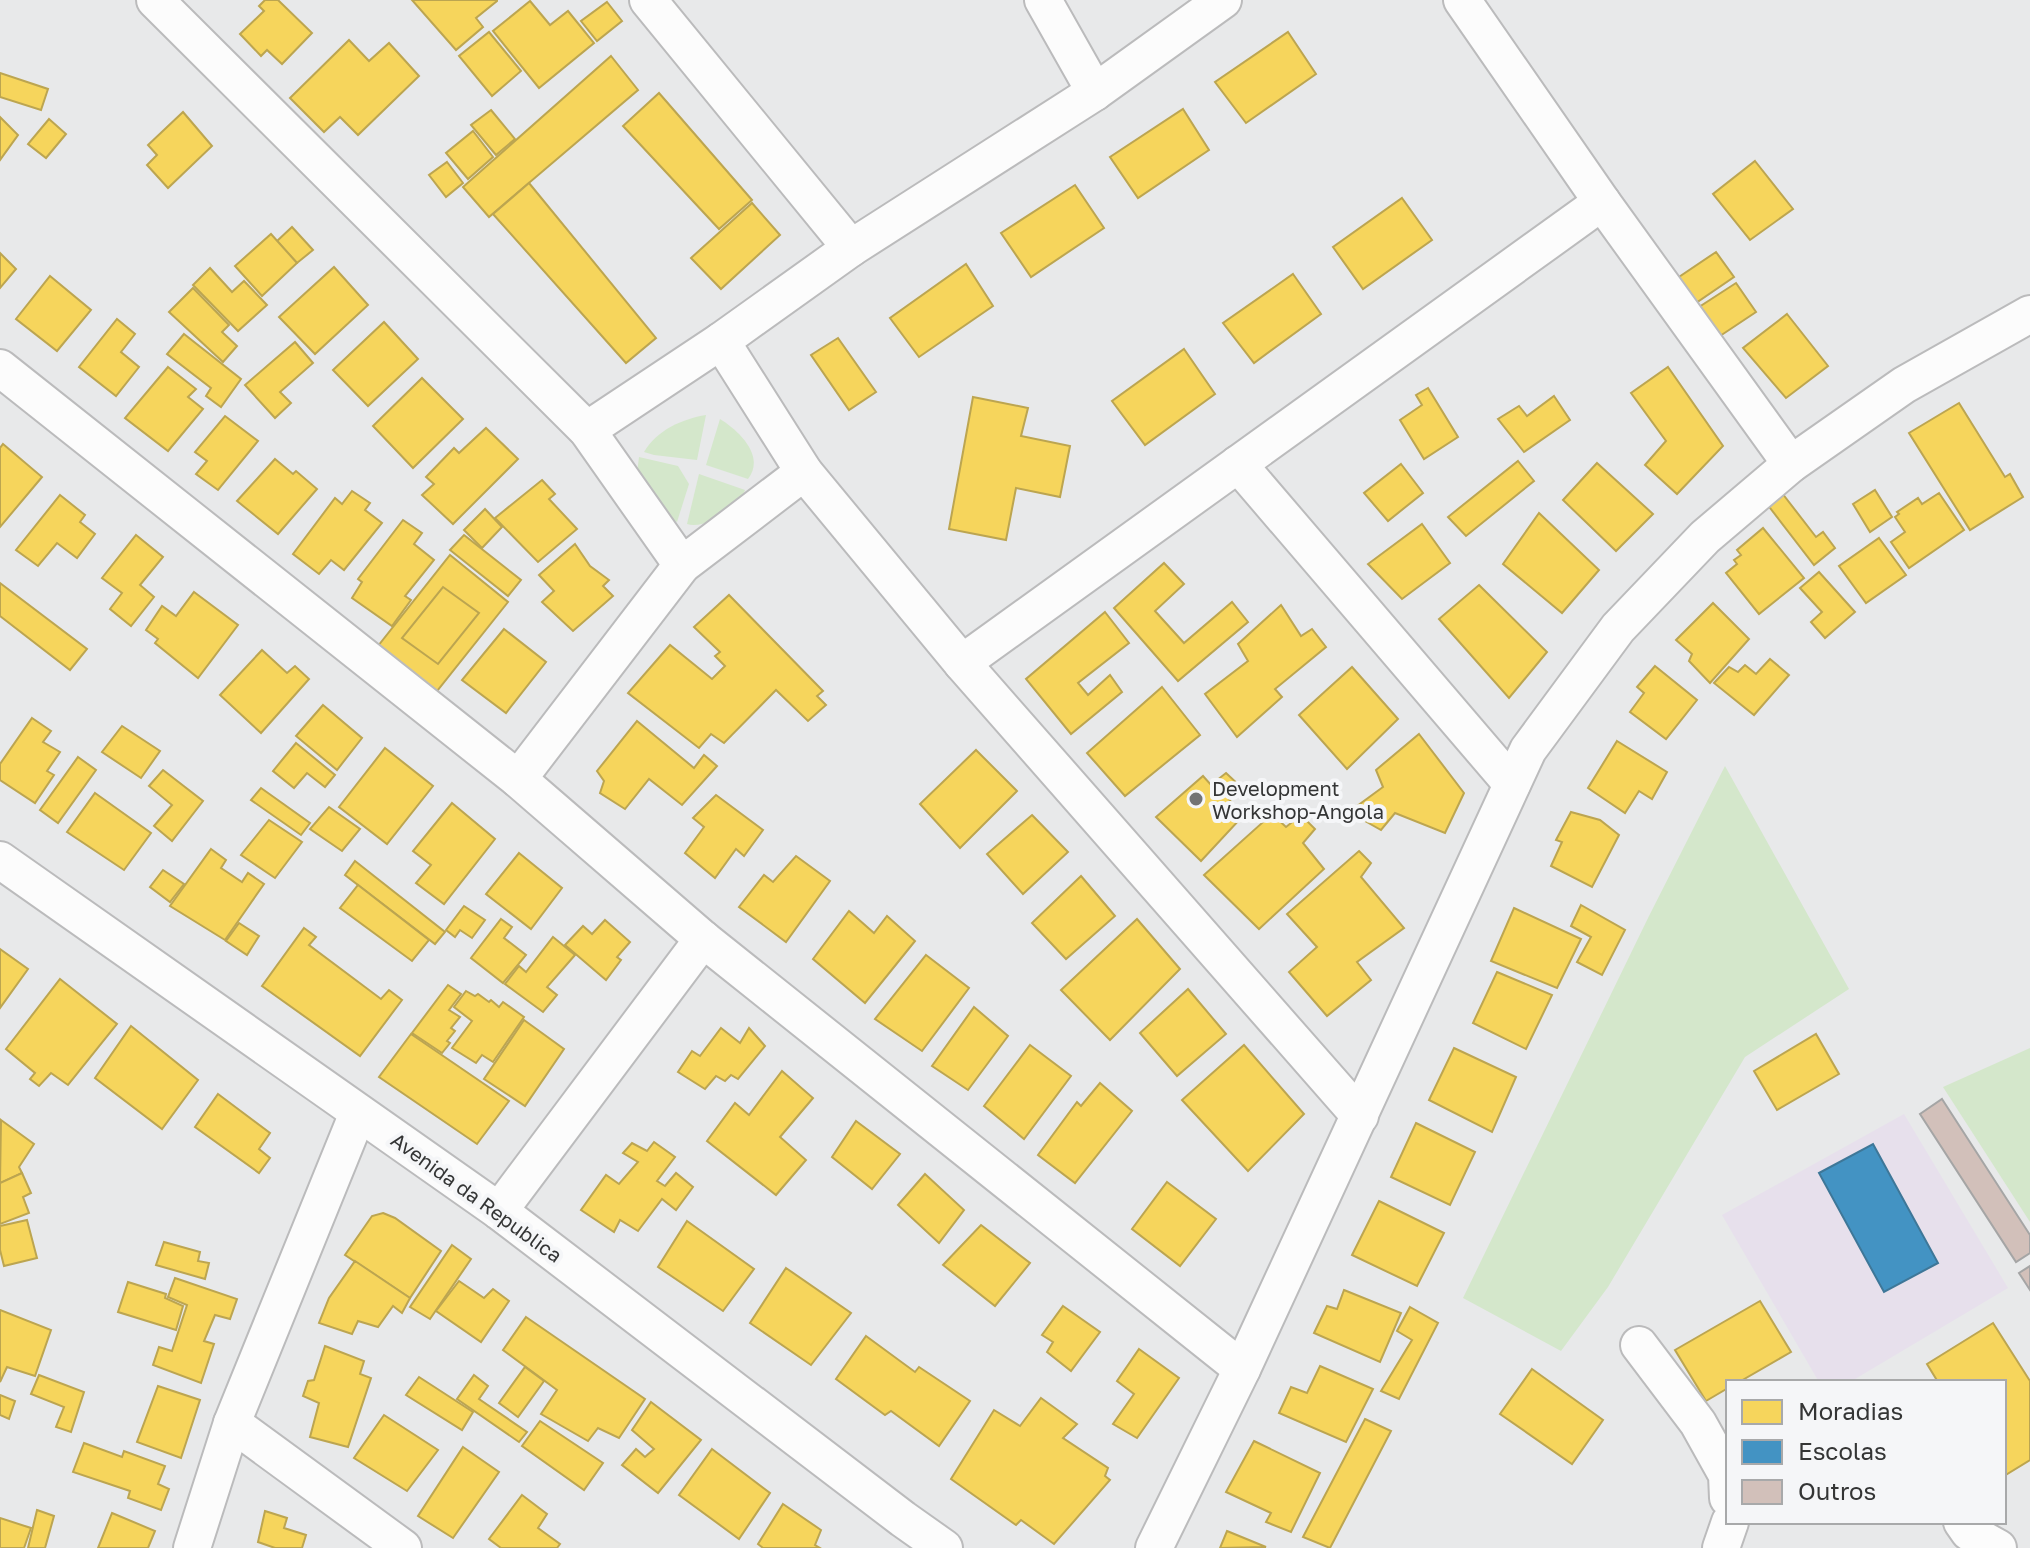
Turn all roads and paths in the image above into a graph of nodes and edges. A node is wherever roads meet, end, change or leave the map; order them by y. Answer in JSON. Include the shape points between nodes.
{"nodes":[{"id":1,"x":155,"y":0,"type":"edge"},
{"id":2,"x":648,"y":0,"type":"edge"},
{"id":3,"x":1043,"y":0,"type":"edge"},
{"id":4,"x":1223,"y":0,"type":"edge"},
{"id":5,"x":1462,"y":0,"type":"edge"},
{"id":6,"x":1095,"y":92,"type":"junction"},
{"id":7,"x":1602,"y":202,"type":"junction"},
{"id":8,"x":851,"y":248,"type":"junction"},
{"id":9,"x":2030,"y":314,"type":"edge"},
{"id":10,"x":721,"y":341,"type":"junction"},
{"id":11,"x":0,"y":368,"type":"edge"},
{"id":12,"x":587,"y":430,"type":"junction"},
{"id":13,"x":1238,"y":464,"type":"junction"},
{"id":14,"x":1791,"y":464,"type":"junction"},
{"id":15,"x":804,"y":472,"type":"junction"},
{"id":16,"x":682,"y":565,"type":"junction"},
{"id":17,"x":962,"y":663,"type":"junction"},
{"id":18,"x":518,"y":779,"type":"junction"},
{"id":19,"x":1512,"y":784,"type":"junction"},
{"id":20,"x":0,"y":860,"type":"edge"},
{"id":21,"x":703,"y":939,"type":"junction"},
{"id":22,"x":358,"y":1113,"type":"junction"},
{"id":23,"x":1360,"y":1116,"type":"junction"},
{"id":24,"x":499,"y":1211,"type":"junction"},
{"id":25,"x":1639,"y":1345,"type":"dead end"},
{"id":26,"x":1242,"y":1369,"type":"junction"},
{"id":27,"x":232,"y":1423,"type":"junction"},
{"id":28,"x":1726,"y":1478,"type":"edge"},
{"id":29,"x":1729,"y":1524,"type":"edge"},
{"id":30,"x":1963,"y":1524,"type":"edge"},
{"id":31,"x":898,"y":1534,"type":"edge"},
{"id":32,"x":192,"y":1548,"type":"edge"},
{"id":33,"x":403,"y":1548,"type":"edge"},
{"id":34,"x":944,"y":1548,"type":"edge"},
{"id":35,"x":1154,"y":1548,"type":"edge"},
{"id":36,"x":1721,"y":1548,"type":"edge"},
{"id":37,"x":1998,"y":1548,"type":"edge"}],
"edges":[{"from":1,"to":12,"type":"street"},
{"from":2,"to":8,"type":"street"},
{"from":3,"to":6,"type":"street"},
{"from":4,"to":6,"type":"street"},
{"from":5,"to":7,"type":"street"},
{"from":6,"to":8,"type":"street"},
{"from":7,"to":13,"type":"street"},
{"from":7,"to":14,"type":"street"},
{"from":8,"to":10,"type":"street"},
{"from":9,"to":14,"type":"street","via":[[1904,385]]},
{"from":10,"to":12,"type":"street"},
{"from":10,"to":15,"type":"street"},
{"from":11,"to":18,"type":"street"},
{"from":12,"to":16,"type":"street"},
{"from":13,"to":17,"type":"street"},
{"from":13,"to":19,"type":"street"},
{"from":14,"to":19,"type":"street","via":[[1705,537],[1618,628],[1528,750]]},
{"from":15,"to":16,"type":"street"},
{"from":15,"to":17,"type":"street"},
{"from":16,"to":18,"type":"street"},
{"from":17,"to":23,"type":"street"},
{"from":18,"to":21,"type":"street"},
{"from":19,"to":23,"type":"street"},
{"from":20,"to":22,"type":"street","name":"Avenida da Republica"},
{"from":21,"to":24,"type":"street"},
{"from":21,"to":26,"type":"street"},
{"from":22,"to":24,"type":"street","name":"Avenida da Republica"},
{"from":22,"to":27,"type":"street"},
{"from":23,"to":26,"type":"street"},
{"from":24,"to":31,"type":"street","name":"Avenida da Republica"},
{"from":25,"to":28,"type":"street","via":[[1698,1423]]},
{"from":26,"to":35,"type":"street"},
{"from":27,"to":32,"type":"street"},
{"from":27,"to":33,"type":"street"},
{"from":29,"to":36,"type":"street"},
{"from":30,"to":37,"type":"street"},
{"from":31,"to":34,"type":"street","name":"Avenida da Republica"}]}
